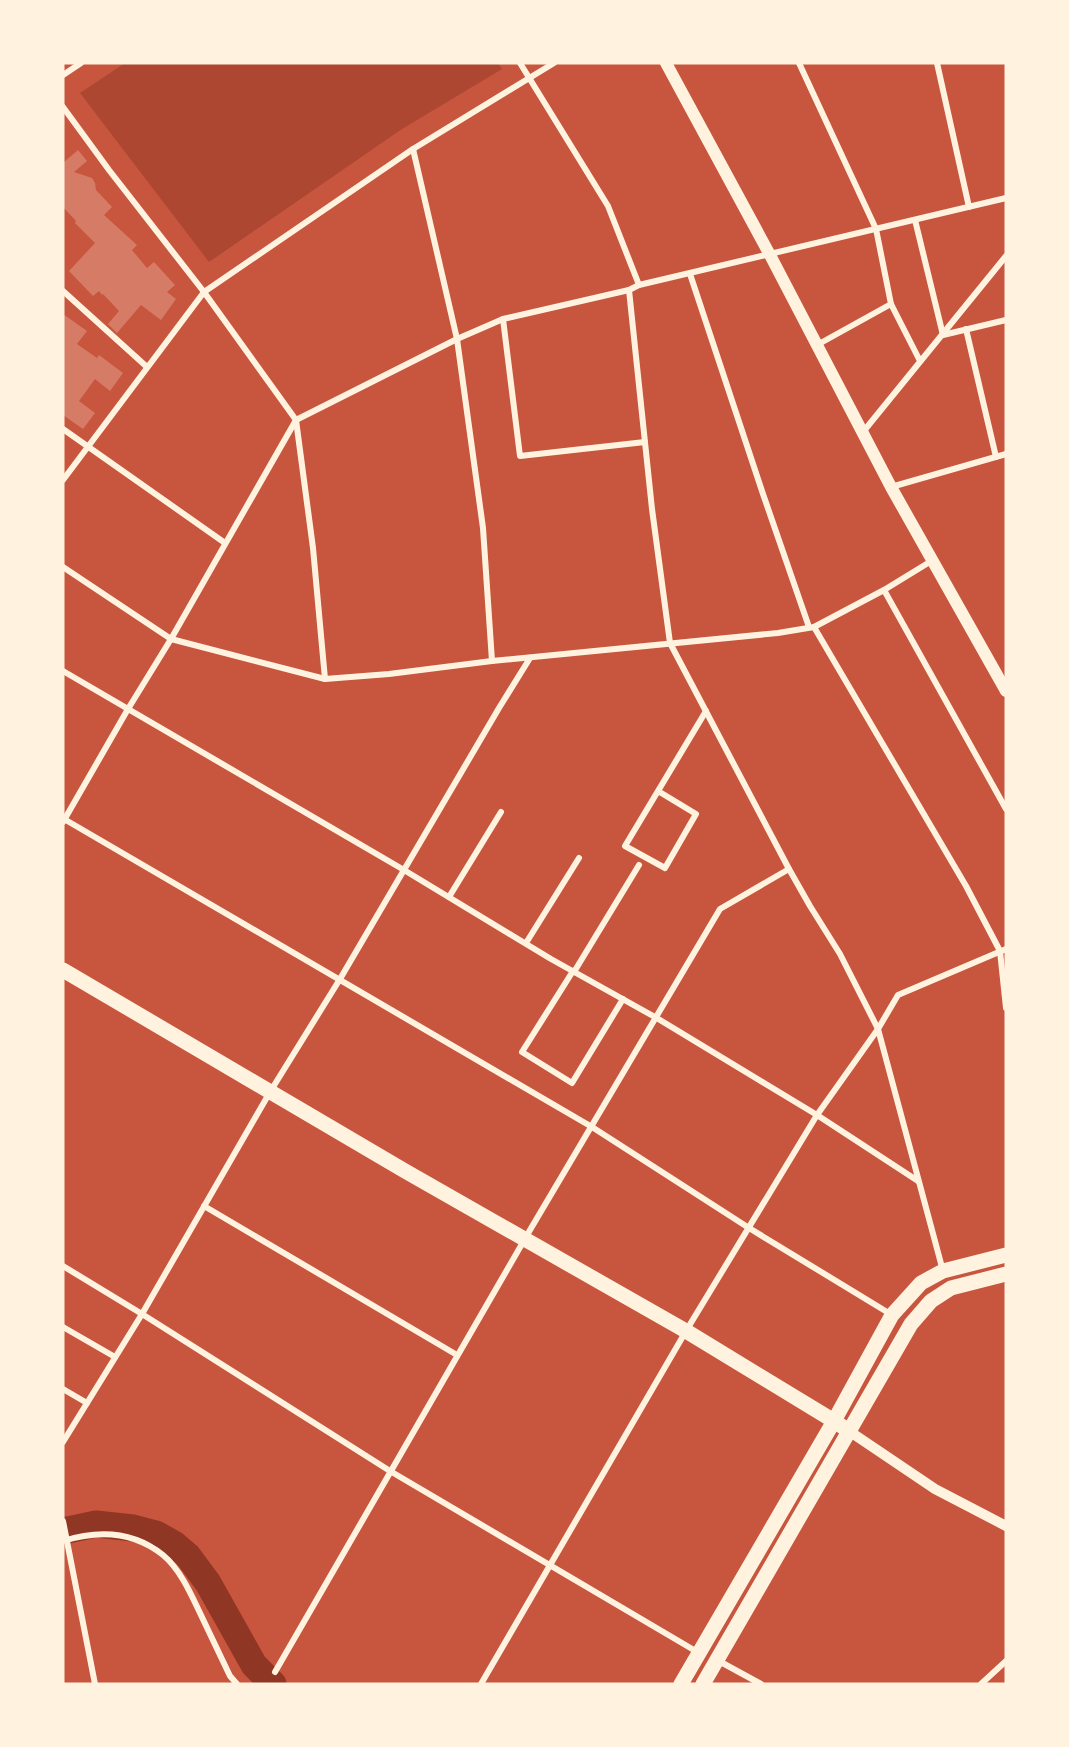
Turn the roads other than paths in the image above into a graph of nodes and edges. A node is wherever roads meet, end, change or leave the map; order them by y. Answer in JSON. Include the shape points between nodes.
{"nodes":[{"id":1,"x":81,"y":63,"type":"edge"},
{"id":2,"x":520,"y":63,"type":"edge"},
{"id":3,"x":554,"y":63,"type":"edge"},
{"id":4,"x":666,"y":63,"type":"edge"},
{"id":5,"x":799,"y":63,"type":"edge"},
{"id":6,"x":937,"y":63,"type":"edge"},
{"id":7,"x":63,"y":75,"type":"edge"},
{"id":8,"x":529,"y":78,"type":"junction"},
{"id":9,"x":63,"y":107,"type":"edge"},
{"id":10,"x":413,"y":149,"type":"junction"},
{"id":11,"x":1006,"y":198,"type":"edge"},
{"id":12,"x":969,"y":207,"type":"junction"},
{"id":13,"x":915,"y":220,"type":"junction"},
{"id":14,"x":876,"y":229,"type":"junction"},
{"id":15,"x":770,"y":255,"type":"junction"},
{"id":16,"x":1006,"y":256,"type":"edge"},
{"id":17,"x":690,"y":274,"type":"junction"},
{"id":18,"x":639,"y":285,"type":"junction"},
{"id":19,"x":629,"y":290,"type":"junction"},
{"id":20,"x":63,"y":291,"type":"edge"},
{"id":21,"x":204,"y":292,"type":"junction"},
{"id":22,"x":891,"y":304,"type":"junction"},
{"id":23,"x":503,"y":319,"type":"junction"},
{"id":24,"x":1006,"y":320,"type":"edge"},
{"id":25,"x":966,"y":329,"type":"junction"},
{"id":26,"x":943,"y":334,"type":"junction"},
{"id":27,"x":456,"y":339,"type":"junction"},
{"id":28,"x":817,"y":345,"type":"junction"},
{"id":29,"x":920,"y":362,"type":"junction"},
{"id":30,"x":147,"y":367,"type":"junction"},
{"id":31,"x":296,"y":420,"type":"junction"},
{"id":32,"x":63,"y":429,"type":"edge"},
{"id":33,"x":862,"y":433,"type":"junction"},
{"id":34,"x":645,"y":442,"type":"junction"},
{"id":35,"x":87,"y":446,"type":"junction"},
{"id":36,"x":1006,"y":454,"type":"edge"},
{"id":37,"x":996,"y":457,"type":"junction"},
{"id":38,"x":63,"y":480,"type":"edge"},
{"id":39,"x":891,"y":487,"type":"junction"},
{"id":40,"x":225,"y":543,"type":"junction"},
{"id":41,"x":933,"y":560,"type":"junction"},
{"id":42,"x":63,"y":567,"type":"edge"},
{"id":43,"x":884,"y":590,"type":"junction"},
{"id":44,"x":812,"y":627,"type":"junction"},
{"id":45,"x":171,"y":639,"type":"junction"},
{"id":46,"x":670,"y":643,"type":"junction"},
{"id":47,"x":530,"y":658,"type":"junction"},
{"id":48,"x":492,"y":661,"type":"junction"},
{"id":49,"x":63,"y":671,"type":"edge"},
{"id":50,"x":325,"y":679,"type":"junction"},
{"id":51,"x":1006,"y":691,"type":"edge"},
{"id":52,"x":128,"y":709,"type":"junction"},
{"id":53,"x":706,"y":711,"type":"junction"},
{"id":54,"x":658,"y":791,"type":"junction"},
{"id":55,"x":1006,"y":809,"type":"edge"},
{"id":56,"x":501,"y":812,"type":"dead end"},
{"id":57,"x":64,"y":821,"type":"edge"},
{"id":58,"x":579,"y":858,"type":"dead end"},
{"id":59,"x":639,"y":865,"type":"dead end"},
{"id":60,"x":789,"y":868,"type":"junction"},
{"id":61,"x":404,"y":870,"type":"junction"},
{"id":62,"x":449,"y":897,"type":"junction"},
{"id":63,"x":526,"y":943,"type":"junction"},
{"id":64,"x":1003,"y":950,"type":"edge"},
{"id":65,"x":63,"y":970,"type":"edge"},
{"id":66,"x":573,"y":971,"type":"junction"},
{"id":67,"x":340,"y":979,"type":"junction"},
{"id":68,"x":623,"y":999,"type":"junction"},
{"id":69,"x":1006,"y":1008,"type":"edge"},
{"id":70,"x":655,"y":1017,"type":"junction"},
{"id":71,"x":878,"y":1029,"type":"junction"},
{"id":72,"x":270,"y":1092,"type":"junction"},
{"id":73,"x":817,"y":1115,"type":"junction"},
{"id":74,"x":592,"y":1127,"type":"junction"},
{"id":75,"x":918,"y":1182,"type":"junction"},
{"id":76,"x":204,"y":1206,"type":"junction"},
{"id":77,"x":749,"y":1228,"type":"junction"},
{"id":78,"x":524,"y":1240,"type":"junction"},
{"id":79,"x":1006,"y":1255,"type":"edge"},
{"id":80,"x":63,"y":1266,"type":"edge"},
{"id":81,"x":943,"y":1271,"type":"junction"},
{"id":82,"x":1006,"y":1274,"type":"edge"},
{"id":83,"x":142,"y":1314,"type":"junction"},
{"id":84,"x":892,"y":1315,"type":"junction"},
{"id":85,"x":63,"y":1327,"type":"edge"},
{"id":86,"x":686,"y":1331,"type":"junction"},
{"id":87,"x":457,"y":1355,"type":"junction"},
{"id":88,"x":115,"y":1357,"type":"junction"},
{"id":89,"x":63,"y":1389,"type":"edge"},
{"id":90,"x":87,"y":1403,"type":"junction"},
{"id":91,"x":834,"y":1420,"type":"junction"},
{"id":92,"x":849,"y":1431,"type":"junction"},
{"id":93,"x":63,"y":1440,"type":"edge"},
{"id":94,"x":390,"y":1471,"type":"junction"},
{"id":95,"x":63,"y":1521,"type":"edge"},
{"id":96,"x":1006,"y":1526,"type":"edge"},
{"id":97,"x":65,"y":1540,"type":"edge"},
{"id":98,"x":550,"y":1567,"type":"junction"},
{"id":99,"x":699,"y":1654,"type":"junction"},
{"id":100,"x":717,"y":1660,"type":"junction"},
{"id":101,"x":1006,"y":1661,"type":"edge"},
{"id":102,"x":275,"y":1672,"type":"dead end"},
{"id":103,"x":95,"y":1684,"type":"edge"},
{"id":104,"x":237,"y":1684,"type":"edge"},
{"id":105,"x":481,"y":1684,"type":"edge"},
{"id":106,"x":681,"y":1684,"type":"edge"},
{"id":107,"x":703,"y":1684,"type":"edge"},
{"id":108,"x":761,"y":1684,"type":"edge"},
{"id":109,"x":981,"y":1684,"type":"edge"}],
"edges":[{"from":1,"to":7,"type":"street"},
{"from":2,"to":8,"type":"street"},
{"from":3,"to":8,"type":"street"},
{"from":4,"to":15,"type":"main road"},
{"from":5,"to":14,"type":"street"},
{"from":6,"to":12,"type":"street"},
{"from":8,"to":10,"type":"street"},
{"from":8,"to":18,"type":"street","via":[[608,206]]},
{"from":9,"to":21,"type":"street"},
{"from":10,"to":21,"type":"street"},
{"from":10,"to":27,"type":"street"},
{"from":11,"to":12,"type":"street"},
{"from":12,"to":13,"type":"street"},
{"from":13,"to":14,"type":"street"},
{"from":13,"to":26,"type":"street"},
{"from":14,"to":15,"type":"street"},
{"from":14,"to":22,"type":"street"},
{"from":15,"to":17,"type":"street"},
{"from":15,"to":28,"type":"main road"},
{"from":16,"to":26,"type":"street"},
{"from":17,"to":18,"type":"street"},
{"from":17,"to":44,"type":"street"},
{"from":18,"to":19,"type":"street"},
{"from":19,"to":23,"type":"street"},
{"from":19,"to":34,"type":"street"},
{"from":20,"to":30,"type":"street"},
{"from":21,"to":30,"type":"street"},
{"from":21,"to":31,"type":"street"},
{"from":22,"to":28,"type":"street"},
{"from":22,"to":29,"type":"street"},
{"from":23,"to":27,"type":"street"},
{"from":23,"to":34,"type":"street","via":[[520,456]]},
{"from":24,"to":25,"type":"street"},
{"from":25,"to":26,"type":"street"},
{"from":25,"to":37,"type":"street"},
{"from":26,"to":29,"type":"street"},
{"from":27,"to":31,"type":"street"},
{"from":27,"to":48,"type":"street","via":[[483,528]]},
{"from":28,"to":33,"type":"main road"},
{"from":29,"to":33,"type":"street"},
{"from":30,"to":35,"type":"street"},
{"from":31,"to":40,"type":"street"},
{"from":31,"to":50,"type":"street"},
{"from":32,"to":35,"type":"street"},
{"from":33,"to":39,"type":"main road"},
{"from":34,"to":46,"type":"street"},
{"from":35,"to":38,"type":"street"},
{"from":35,"to":40,"type":"street"},
{"from":36,"to":37,"type":"street"},
{"from":37,"to":39,"type":"street"},
{"from":39,"to":41,"type":"main road"},
{"from":40,"to":45,"type":"street"},
{"from":41,"to":43,"type":"street"},
{"from":41,"to":51,"type":"main road"},
{"from":42,"to":45,"type":"street"},
{"from":43,"to":44,"type":"street"},
{"from":43,"to":55,"type":"street"},
{"from":44,"to":46,"type":"street"},
{"from":44,"to":64,"type":"street"},
{"from":45,"to":50,"type":"street"},
{"from":45,"to":52,"type":"street"},
{"from":46,"to":47,"type":"street"},
{"from":46,"to":53,"type":"street"},
{"from":47,"to":48,"type":"street"},
{"from":47,"to":61,"type":"street"},
{"from":48,"to":50,"type":"street"},
{"from":49,"to":52,"type":"street"},
{"from":52,"to":57,"type":"street"},
{"from":52,"to":61,"type":"street"},
{"from":53,"to":54,"type":"street"},
{"from":53,"to":60,"type":"street"},
{"from":54,"to":54,"type":"street","via":[[625,846],[664,868],[696,814]]},
{"from":56,"to":62,"type":"street"},
{"from":57,"to":67,"type":"street"},
{"from":58,"to":63,"type":"street"},
{"from":59,"to":66,"type":"street"},
{"from":60,"to":70,"type":"street","via":[[720,909]]},
{"from":60,"to":71,"type":"street","via":[[840,954]]},
{"from":61,"to":62,"type":"street"},
{"from":61,"to":67,"type":"street"},
{"from":62,"to":63,"type":"street"},
{"from":63,"to":66,"type":"street"},
{"from":64,"to":69,"type":"street"},
{"from":64,"to":71,"type":"street","via":[[898,995]]},
{"from":65,"to":72,"type":"main road"},
{"from":66,"to":68,"type":"street"},
{"from":66,"to":68,"type":"street","via":[[522,1052],[572,1083]]},
{"from":67,"to":72,"type":"street"},
{"from":67,"to":74,"type":"street"},
{"from":68,"to":70,"type":"street"},
{"from":70,"to":73,"type":"street"},
{"from":70,"to":74,"type":"street"},
{"from":71,"to":73,"type":"street"},
{"from":71,"to":75,"type":"street"},
{"from":72,"to":76,"type":"street"},
{"from":72,"to":78,"type":"main road"},
{"from":73,"to":75,"type":"street"},
{"from":73,"to":77,"type":"street"},
{"from":74,"to":77,"type":"street"},
{"from":74,"to":78,"type":"street"},
{"from":75,"to":81,"type":"street"},
{"from":76,"to":83,"type":"street"},
{"from":76,"to":87,"type":"street"},
{"from":77,"to":84,"type":"street"},
{"from":77,"to":86,"type":"street"},
{"from":78,"to":86,"type":"main road"},
{"from":78,"to":87,"type":"street"},
{"from":79,"to":81,"type":"main road"},
{"from":80,"to":83,"type":"street"},
{"from":81,"to":84,"type":"main road","via":[[921,1284]]},
{"from":82,"to":92,"type":"main road","via":[[951,1288],[931,1301],[912,1324]]},
{"from":83,"to":88,"type":"street"},
{"from":83,"to":94,"type":"street"},
{"from":84,"to":91,"type":"main road"},
{"from":85,"to":88,"type":"street"},
{"from":86,"to":91,"type":"main road"},
{"from":86,"to":98,"type":"street"},
{"from":87,"to":94,"type":"street"},
{"from":88,"to":90,"type":"street"},
{"from":89,"to":90,"type":"street"},
{"from":90,"to":93,"type":"street"},
{"from":91,"to":92,"type":"main road"},
{"from":91,"to":99,"type":"main road"},
{"from":92,"to":96,"type":"street","via":[[935,1489]]},
{"from":92,"to":100,"type":"main road"},
{"from":94,"to":98,"type":"street"},
{"from":94,"to":102,"type":"street"},
{"from":95,"to":97,"type":"street"},
{"from":97,"to":103,"type":"street"},
{"from":97,"to":104,"type":"street","via":[[92,1533],[117,1534],[164,1556],[184,1581]]},
{"from":98,"to":99,"type":"street"},
{"from":98,"to":105,"type":"street"},
{"from":99,"to":106,"type":"main road"},
{"from":100,"to":107,"type":"main road"},
{"from":100,"to":108,"type":"street"},
{"from":101,"to":109,"type":"street"}]}
